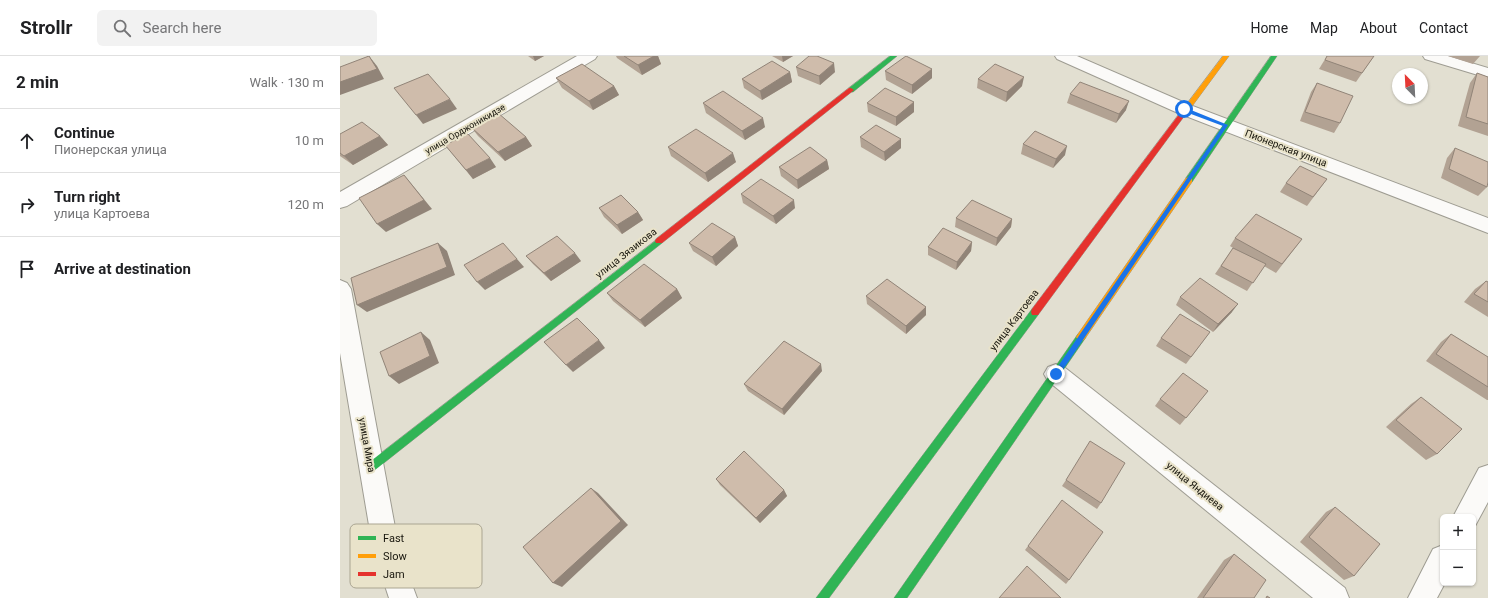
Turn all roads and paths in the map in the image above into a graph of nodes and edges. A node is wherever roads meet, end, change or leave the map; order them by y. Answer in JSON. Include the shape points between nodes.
{"nodes":[{"id":1,"x":590,"y":56,"type":"edge"},
{"id":2,"x":894,"y":56,"type":"edge"},
{"id":3,"x":1063,"y":56,"type":"edge"},
{"id":4,"x":1226,"y":56,"type":"edge"},
{"id":5,"x":1274,"y":56,"type":"edge"},
{"id":6,"x":1431,"y":56,"type":"edge"},
{"id":7,"x":1488,"y":73,"type":"edge"},
{"id":8,"x":1184,"y":109,"type":"junction"},
{"id":9,"x":1226,"y":125,"type":"junction"},
{"id":10,"x":340,"y":201,"type":"edge"},
{"id":11,"x":1488,"y":226,"type":"edge"},
{"id":12,"x":340,"y":289,"type":"edge"},
{"id":13,"x":1056,"y":374,"type":"junction"},
{"id":14,"x":371,"y":467,"type":"junction"},
{"id":15,"x":1488,"y":477,"type":"edge"},
{"id":16,"x":1468,"y":514,"type":"edge"},
{"id":17,"x":381,"y":524,"type":"edge"},
{"id":18,"x":1440,"y":565,"type":"edge"},
{"id":19,"x":400,"y":588,"type":"edge"},
{"id":20,"x":404,"y":598,"type":"edge"},
{"id":21,"x":822,"y":598,"type":"edge"},
{"id":22,"x":900,"y":598,"type":"edge"},
{"id":23,"x":1335,"y":598,"type":"edge"},
{"id":24,"x":1422,"y":598,"type":"edge"}],
"edges":[{"from":1,"to":10,"type":"street","name":"улица Орджоникидзе"},
{"from":2,"to":14,"type":"main road","name":"улица Зязикова"},
{"from":3,"to":8,"type":"street","name":"Пионерская улица"},
{"from":4,"to":8,"type":"main road","name":"улица Картоева"},
{"from":5,"to":9,"type":"main road"},
{"from":6,"to":7,"type":"street"},
{"from":8,"to":9,"type":"street","name":"Пионерская улица"},
{"from":8,"to":21,"type":"main road","name":"улица Картоева"},
{"from":9,"to":11,"type":"street","name":"Пионерская улица"},
{"from":9,"to":13,"type":"main road"},
{"from":12,"to":14,"type":"street","name":"улица Мира"},
{"from":13,"to":22,"type":"main road"},
{"from":13,"to":23,"type":"street","name":"улица Яндиева"},
{"from":14,"to":17,"type":"street","name":"улица Мира"},
{"from":15,"to":16,"type":"street"},
{"from":18,"to":24,"type":"street"},
{"from":19,"to":20,"type":"street","name":"улица Мира"}]}
